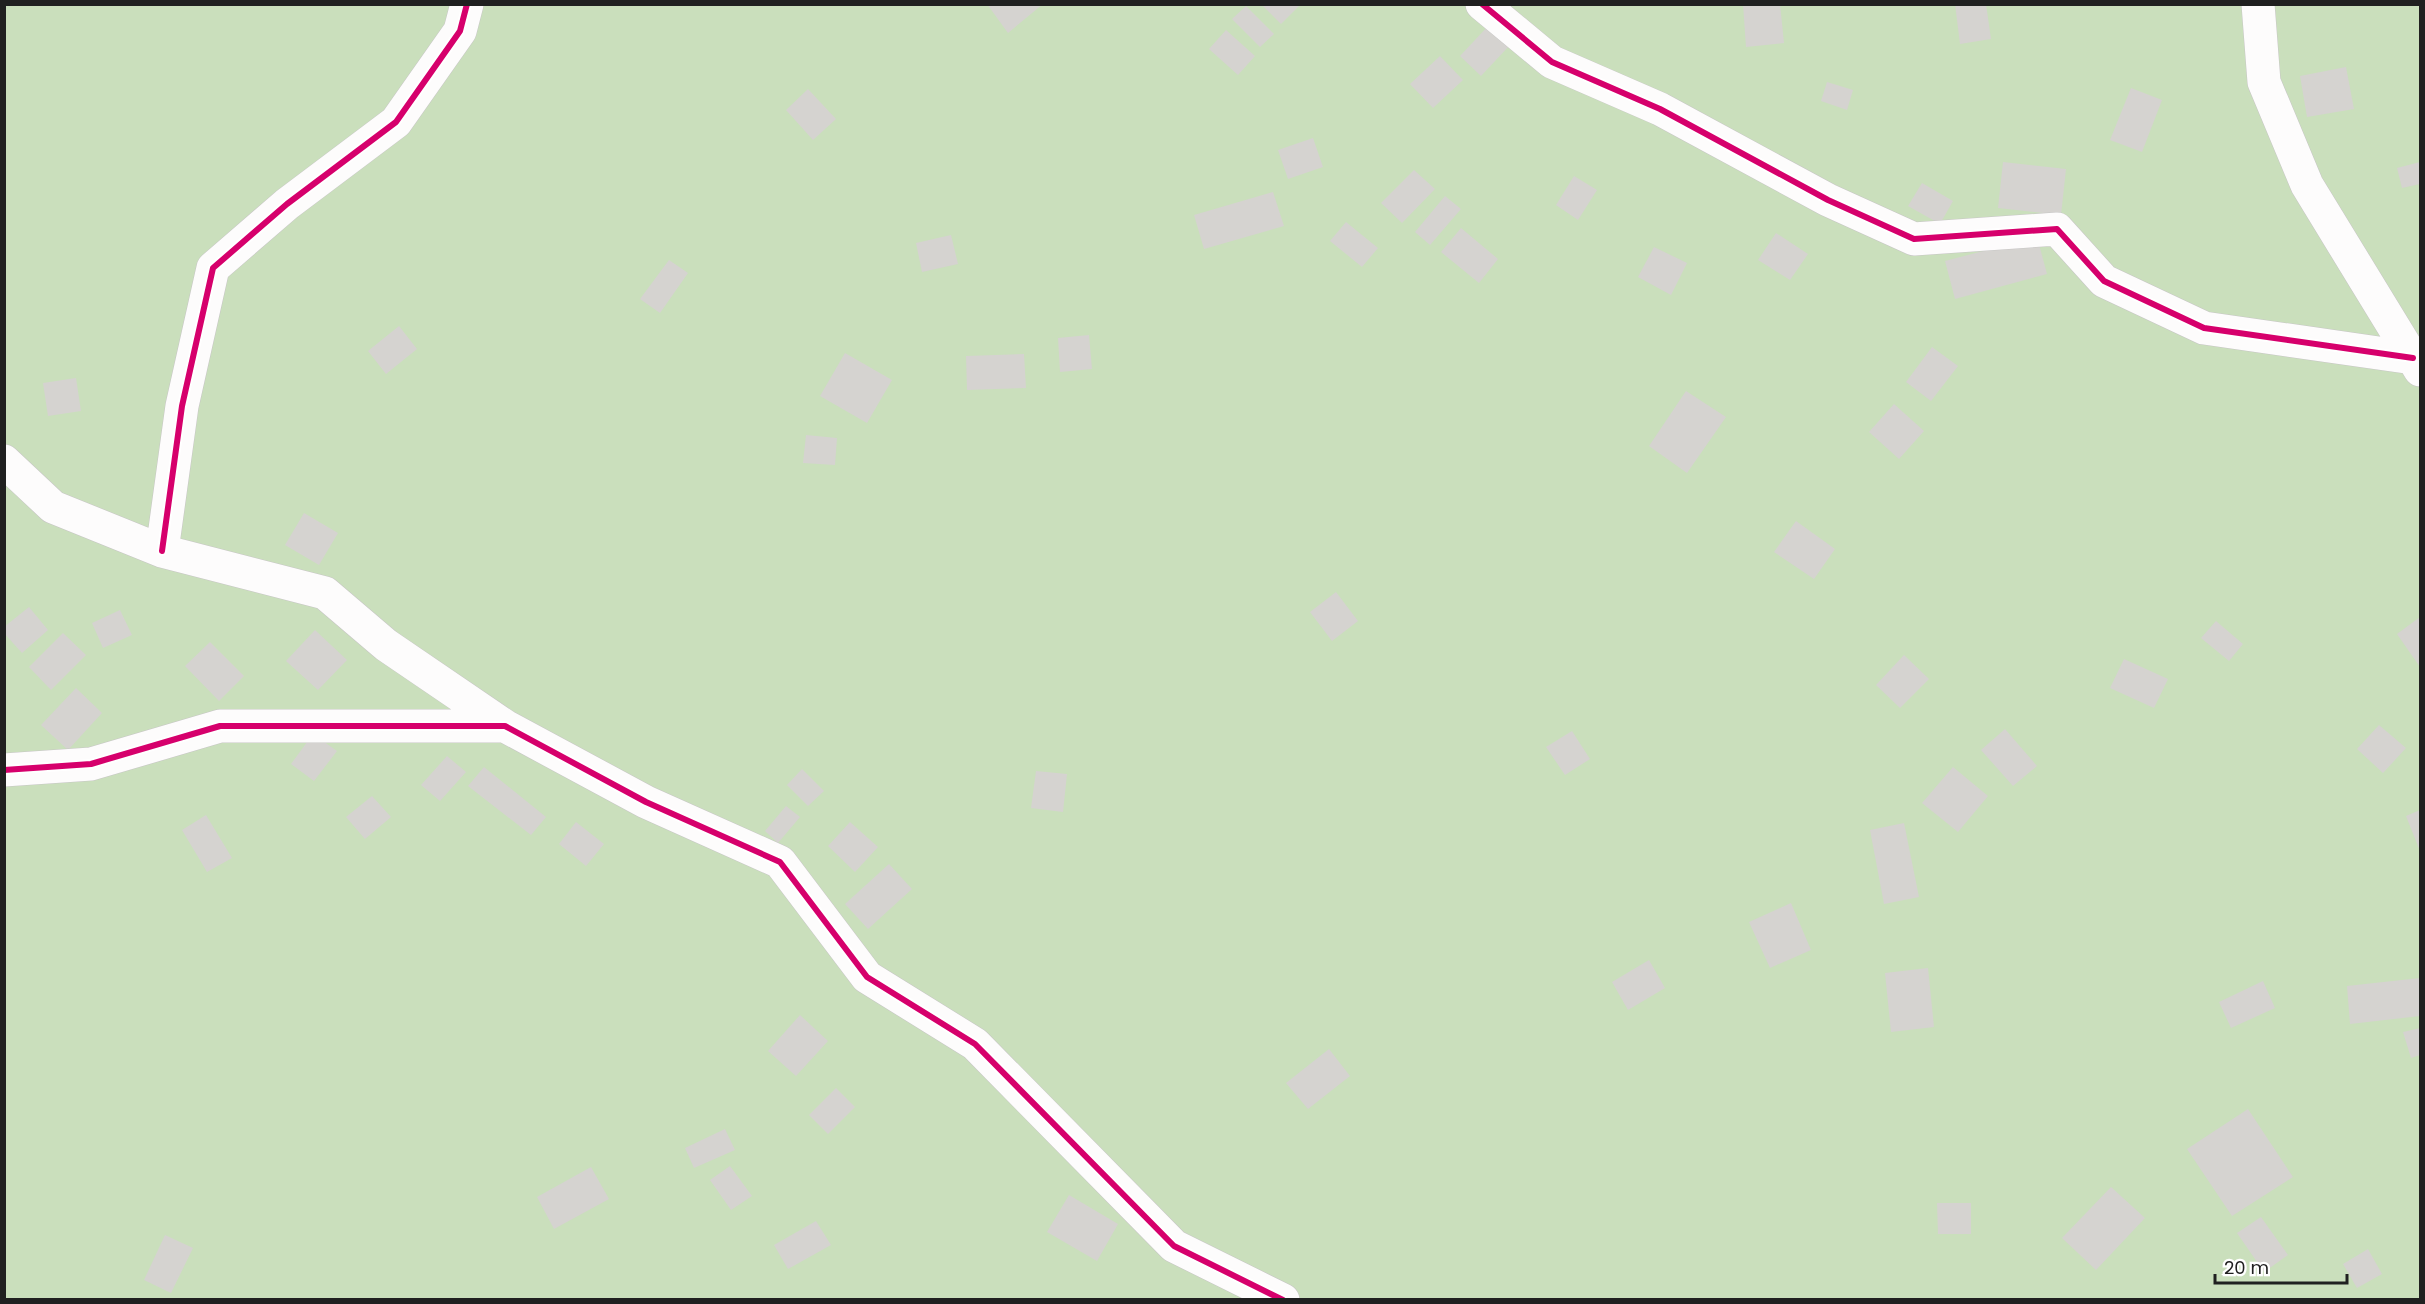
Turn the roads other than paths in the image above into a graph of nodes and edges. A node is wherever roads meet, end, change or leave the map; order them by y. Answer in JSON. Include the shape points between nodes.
{"nodes":[{"id":1,"x":467,"y":4,"type":"edge"},
{"id":2,"x":1482,"y":4,"type":"edge"},
{"id":3,"x":2258,"y":4,"type":"edge"},
{"id":4,"x":2417,"y":364,"type":"edge"},
{"id":5,"x":4,"y":461,"type":"edge"},
{"id":6,"x":162,"y":550,"type":"junction"},
{"id":7,"x":505,"y":726,"type":"junction"},
{"id":8,"x":4,"y":770,"type":"edge"},
{"id":9,"x":1283,"y":1299,"type":"edge"}],
"edges":[{"from":1,"to":6,"type":"street","via":[[460,31],[396,122],[287,204],[213,268],[182,406]]},
{"from":2,"to":4,"type":"street","via":[[1552,62],[1660,109],[1828,200],[1914,238],[2057,229],[2104,281],[2204,328]]},
{"from":3,"to":4,"type":"street","via":[[2264,82],[2307,185]]},
{"from":5,"to":6,"type":"street","via":[[53,507]]},
{"from":6,"to":7,"type":"street","via":[[325,593],[386,645]]},
{"from":7,"to":8,"type":"street","via":[[220,726],[91,764]]},
{"from":7,"to":9,"type":"street","via":[[646,802],[780,862],[867,976],[975,1044],[1174,1246]]}]}
